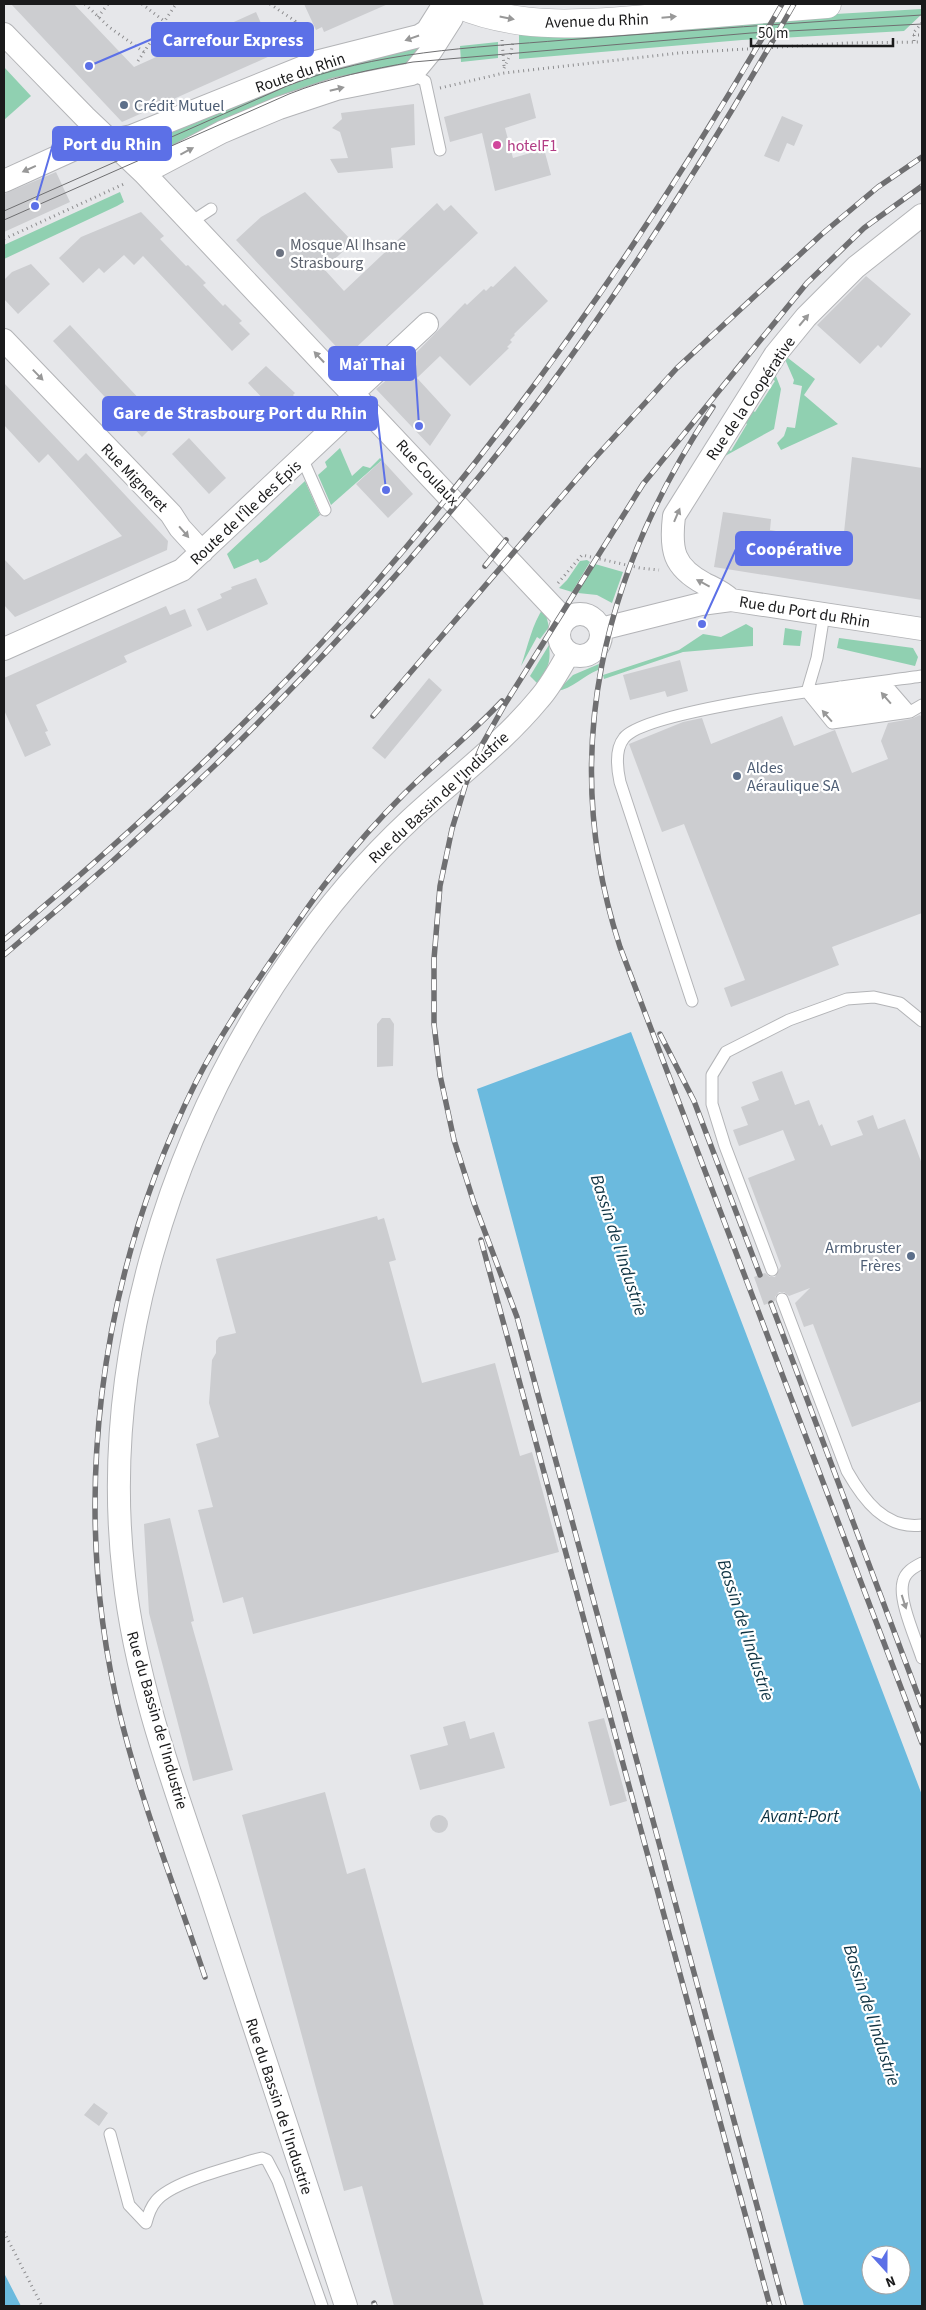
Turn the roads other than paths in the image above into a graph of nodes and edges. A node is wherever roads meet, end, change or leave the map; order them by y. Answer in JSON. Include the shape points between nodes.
{"nodes":[{"id":1,"x":456,"y":4,"type":"edge"},
{"id":2,"x":827,"y":4,"type":"edge"},
{"id":3,"x":4,"y":34,"type":"edge"},
{"id":4,"x":412,"y":74,"type":"junction"},
{"id":5,"x":108,"y":140,"type":"junction"},
{"id":6,"x":440,"y":150,"type":"dead end"},
{"id":7,"x":135,"y":178,"type":"junction"},
{"id":8,"x":4,"y":181,"type":"edge"},
{"id":9,"x":211,"y":209,"type":"dead end"},
{"id":10,"x":922,"y":215,"type":"edge"},
{"id":11,"x":191,"y":222,"type":"junction"},
{"id":12,"x":426,"y":324,"type":"dead end"},
{"id":13,"x":4,"y":340,"type":"edge"},
{"id":14,"x":357,"y":398,"type":"junction"},
{"id":15,"x":302,"y":458,"type":"junction"},
{"id":16,"x":325,"y":510,"type":"dead end"},
{"id":17,"x":202,"y":552,"type":"junction"},
{"id":18,"x":731,"y":600,"type":"junction"},
{"id":19,"x":824,"y":614,"type":"junction"},
{"id":20,"x":565,"y":620,"type":"junction"},
{"id":21,"x":601,"y":629,"type":"junction"},
{"id":22,"x":922,"y":629,"type":"edge"},
{"id":23,"x":4,"y":649,"type":"edge"},
{"id":24,"x":569,"y":653,"type":"junction"},
{"id":25,"x":922,"y":676,"type":"edge"},
{"id":26,"x":845,"y":687,"type":"junction"},
{"id":27,"x":922,"y":705,"type":"edge"},
{"id":28,"x":877,"y":716,"type":"junction"},
{"id":29,"x":692,"y":1001,"type":"dead end"},
{"id":30,"x":922,"y":1020,"type":"edge"},
{"id":31,"x":772,"y":1270,"type":"dead end"},
{"id":32,"x":782,"y":1298,"type":"dead end"},
{"id":33,"x":922,"y":1526,"type":"edge"},
{"id":34,"x":922,"y":1563,"type":"edge"},
{"id":35,"x":922,"y":1658,"type":"edge"},
{"id":36,"x":110,"y":2134,"type":"dead end"},
{"id":37,"x":322,"y":2306,"type":"edge"},
{"id":38,"x":346,"y":2306,"type":"edge"}],
"edges":[{"from":1,"to":2,"type":"main road","name":"Avenue du Rhin","one_way":true,"via":[[516,20],[567,23]]},
{"from":1,"to":4,"type":"street","via":[[432,52]]},
{"from":1,"to":5,"type":"street","name":"Route du Rhin","one_way":true,"via":[[419,36],[316,62],[132,136]]},
{"from":3,"to":5,"type":"street","name":"Rue Coulaux"},
{"from":4,"to":6,"type":"lane","via":[[425,81]]},
{"from":7,"to":4,"type":"street","name":"Route du Rhin","one_way":true,"via":[[222,132],[279,108],[336,89]]},
{"from":5,"to":7,"type":"street","name":"Rue Coulaux"},
{"from":5,"to":8,"type":"street","name":"Route du Rhin","one_way":true,"via":[[79,147]]},
{"from":7,"to":11,"type":"street","name":"Rue Coulaux"},
{"from":9,"to":11,"type":"lane"},
{"from":18,"to":10,"type":"street","name":"Rue de la Coopérative","one_way":true,"via":[[722,591],[685,572],[671,540],[674,516],[776,356],[806,317],[856,267]]},
{"from":14,"to":11,"type":"street","name":"Rue Coulaux","one_way":true},
{"from":12,"to":14,"type":"street","name":"Route de l'Île des Épis"},
{"from":13,"to":17,"type":"street","name":"Rue Migneret","one_way":true,"via":[[171,514]]},
{"from":14,"to":15,"type":"street","name":"Route de l'Île des Épis"},
{"from":14,"to":20,"type":"street","name":"Rue Coulaux"},
{"from":15,"to":16,"type":"lane"},
{"from":15,"to":17,"type":"street","name":"Route de l'Île des Épis"},
{"from":17,"to":23,"type":"street","name":"Route de l'Île des Épis","via":[[182,570]]},
{"from":18,"to":19,"type":"street","name":"Rue du Port du Rhin"},
{"from":18,"to":21,"type":"street","name":"Rue du Port du Rhin","via":[[701,604]]},
{"from":19,"to":22,"type":"street","name":"Rue du Port du Rhin"},
{"from":19,"to":26,"type":"lane","via":[[817,658]]},
{"from":20,"to":21,"type":"street","via":[[573,614],[586,614],[597,621]]},
{"from":20,"to":24,"type":"street","via":[[559,640]]},
{"from":21,"to":24,"type":"street","via":[[601,642],[590,654],[581,657]]},
{"from":24,"to":38,"type":"street","name":"Rue du Bassin de l'Industrie","via":[[541,697],[368,863],[292,958],[261,1006],[232,1054],[190,1142],[151,1258],[128,1373],[120,1453],[120,1526],[123,1575],[144,1683]]},
{"from":25,"to":26,"type":"lane"},
{"from":28,"to":26,"type":"lane","one_way":true},
{"from":26,"to":28,"type":"lane"},
{"from":26,"to":28,"type":"lane"},
{"from":28,"to":26,"type":"lane","one_way":true,"via":[[832,723]]},
{"from":26,"to":29,"type":"lane","via":[[687,713],[655,721],[635,729],[624,738],[617,768],[620,782]]},
{"from":27,"to":28,"type":"lane"},
{"from":30,"to":31,"type":"lane","via":[[900,1003],[874,997],[848,999],[789,1020],[726,1052],[712,1075],[712,1104]]},
{"from":32,"to":33,"type":"lane","via":[[847,1471],[860,1493],[871,1507],[892,1522]]},
{"from":34,"to":35,"type":"lane","one_way":true,"via":[[903,1580],[902,1594]]},
{"from":36,"to":37,"type":"lane","via":[[128,2205],[146,2223],[156,2200],[176,2187],[254,2160],[267,2160],[278,2181]]}]}
